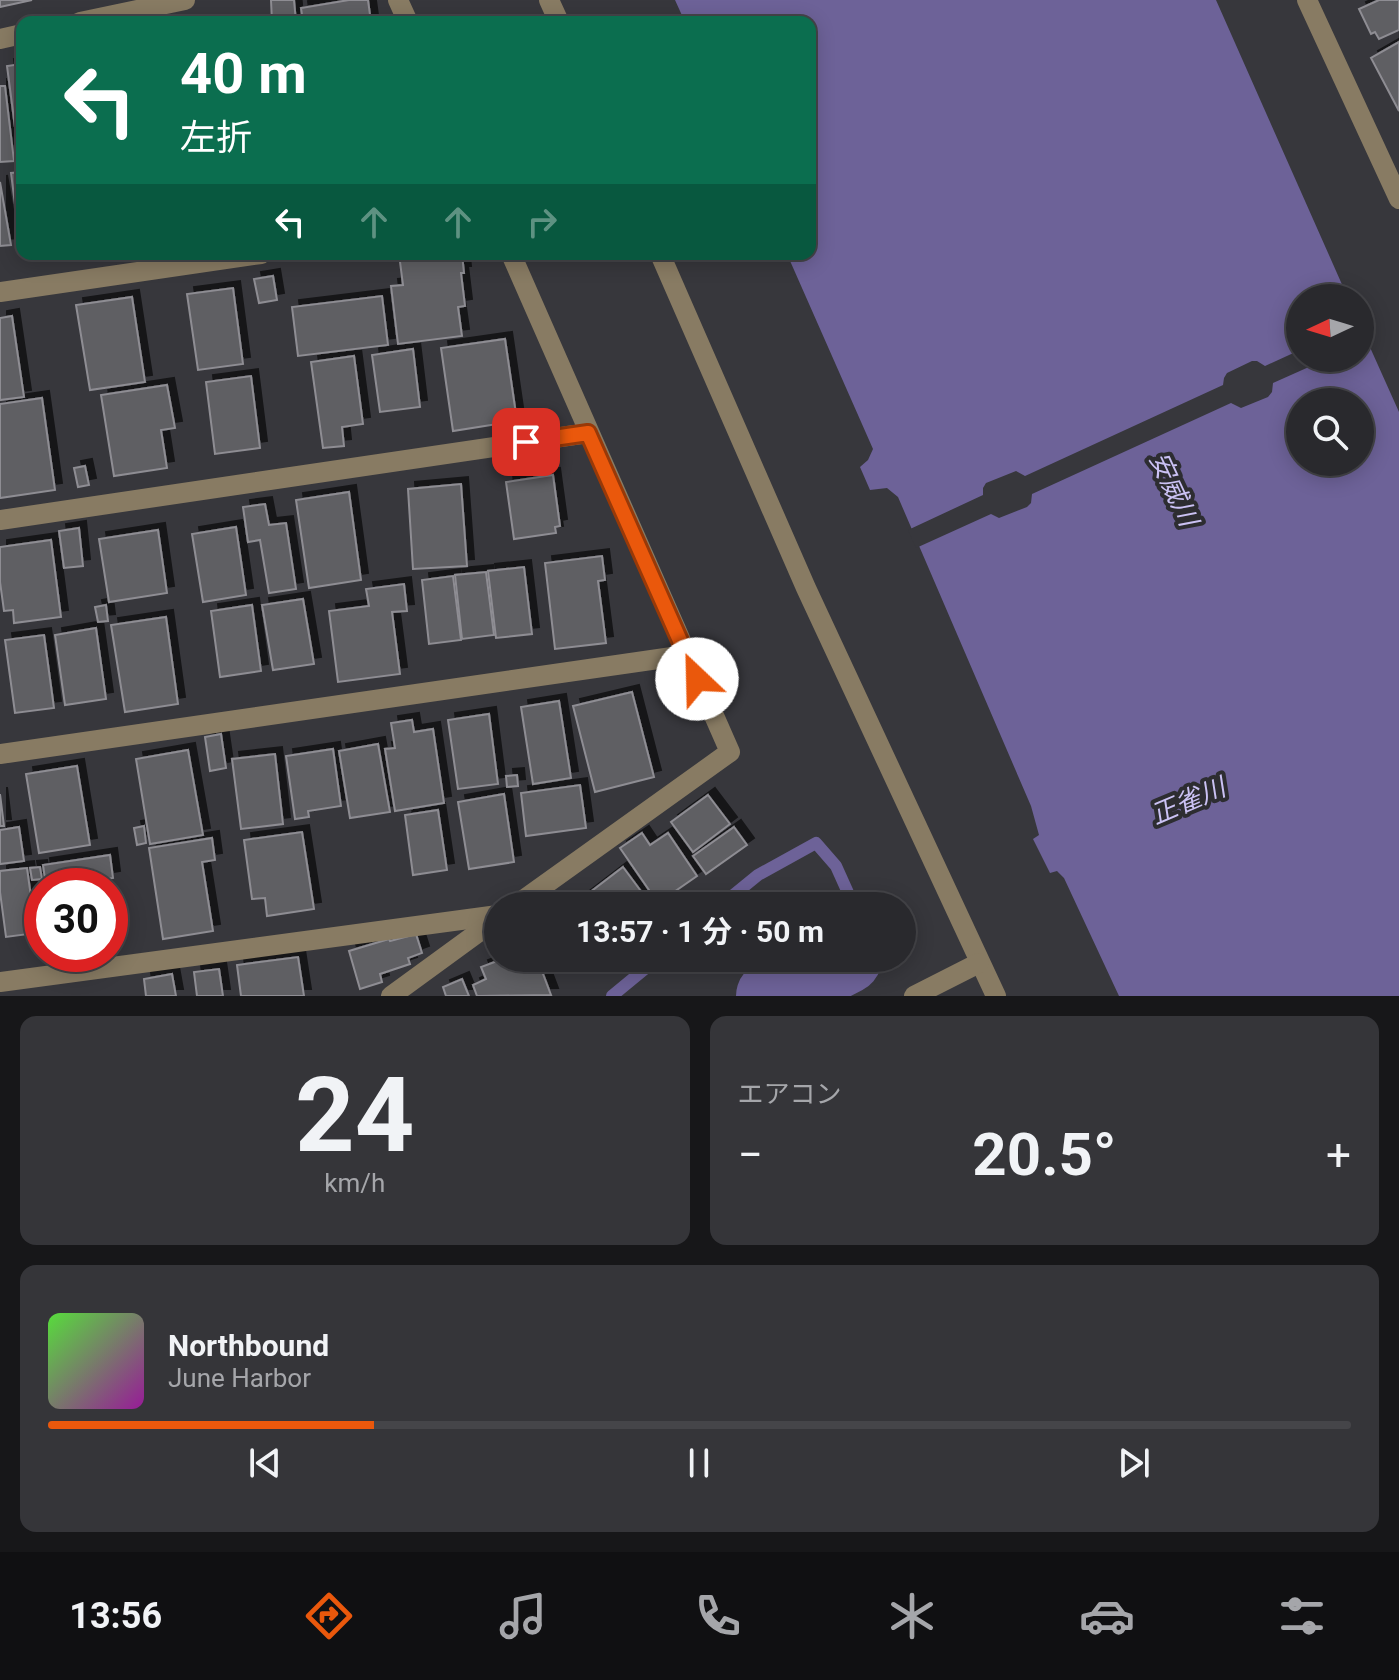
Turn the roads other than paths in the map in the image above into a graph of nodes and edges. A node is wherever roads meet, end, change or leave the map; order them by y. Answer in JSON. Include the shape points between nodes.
{"nodes":[{"id":1,"x":185,"y":0,"type":"edge"},
{"id":2,"x":1307,"y":0,"type":"edge"},
{"id":3,"x":109,"y":16,"type":"edge"},
{"id":4,"x":1399,"y":199,"type":"edge"},
{"id":5,"x":220,"y":260,"type":"edge"},
{"id":6,"x":514,"y":260,"type":"edge"},
{"id":7,"x":663,"y":260,"type":"edge"},
{"id":8,"x":0,"y":292,"type":"edge"},
{"id":9,"x":588,"y":433,"type":"junction"},
{"id":10,"x":0,"y":520,"type":"edge"},
{"id":11,"x":686,"y":655,"type":"junction"},
{"id":12,"x":0,"y":754,"type":"edge"},
{"id":13,"x":535,"y":892,"type":"edge"},
{"id":14,"x":484,"y":919,"type":"edge"},
{"id":15,"x":484,"y":927,"type":"edge"},
{"id":16,"x":979,"y":963,"type":"junction"},
{"id":17,"x":0,"y":982,"type":"edge"},
{"id":18,"x":391,"y":996,"type":"edge"},
{"id":19,"x":914,"y":996,"type":"edge"},
{"id":20,"x":996,"y":996,"type":"edge"}],
"edges":[{"from":1,"to":3,"type":"street"},
{"from":2,"to":4,"type":"street"},
{"from":5,"to":8,"type":"street"},
{"from":6,"to":9,"type":"street"},
{"from":7,"to":16,"type":"street"},
{"from":9,"to":10,"type":"street"},
{"from":9,"to":11,"type":"street"},
{"from":11,"to":12,"type":"street"},
{"from":11,"to":13,"type":"street","via":[[730,752]]},
{"from":14,"to":17,"type":"street"},
{"from":15,"to":18,"type":"street"},
{"from":16,"to":19,"type":"street"},
{"from":16,"to":20,"type":"street"}]}
